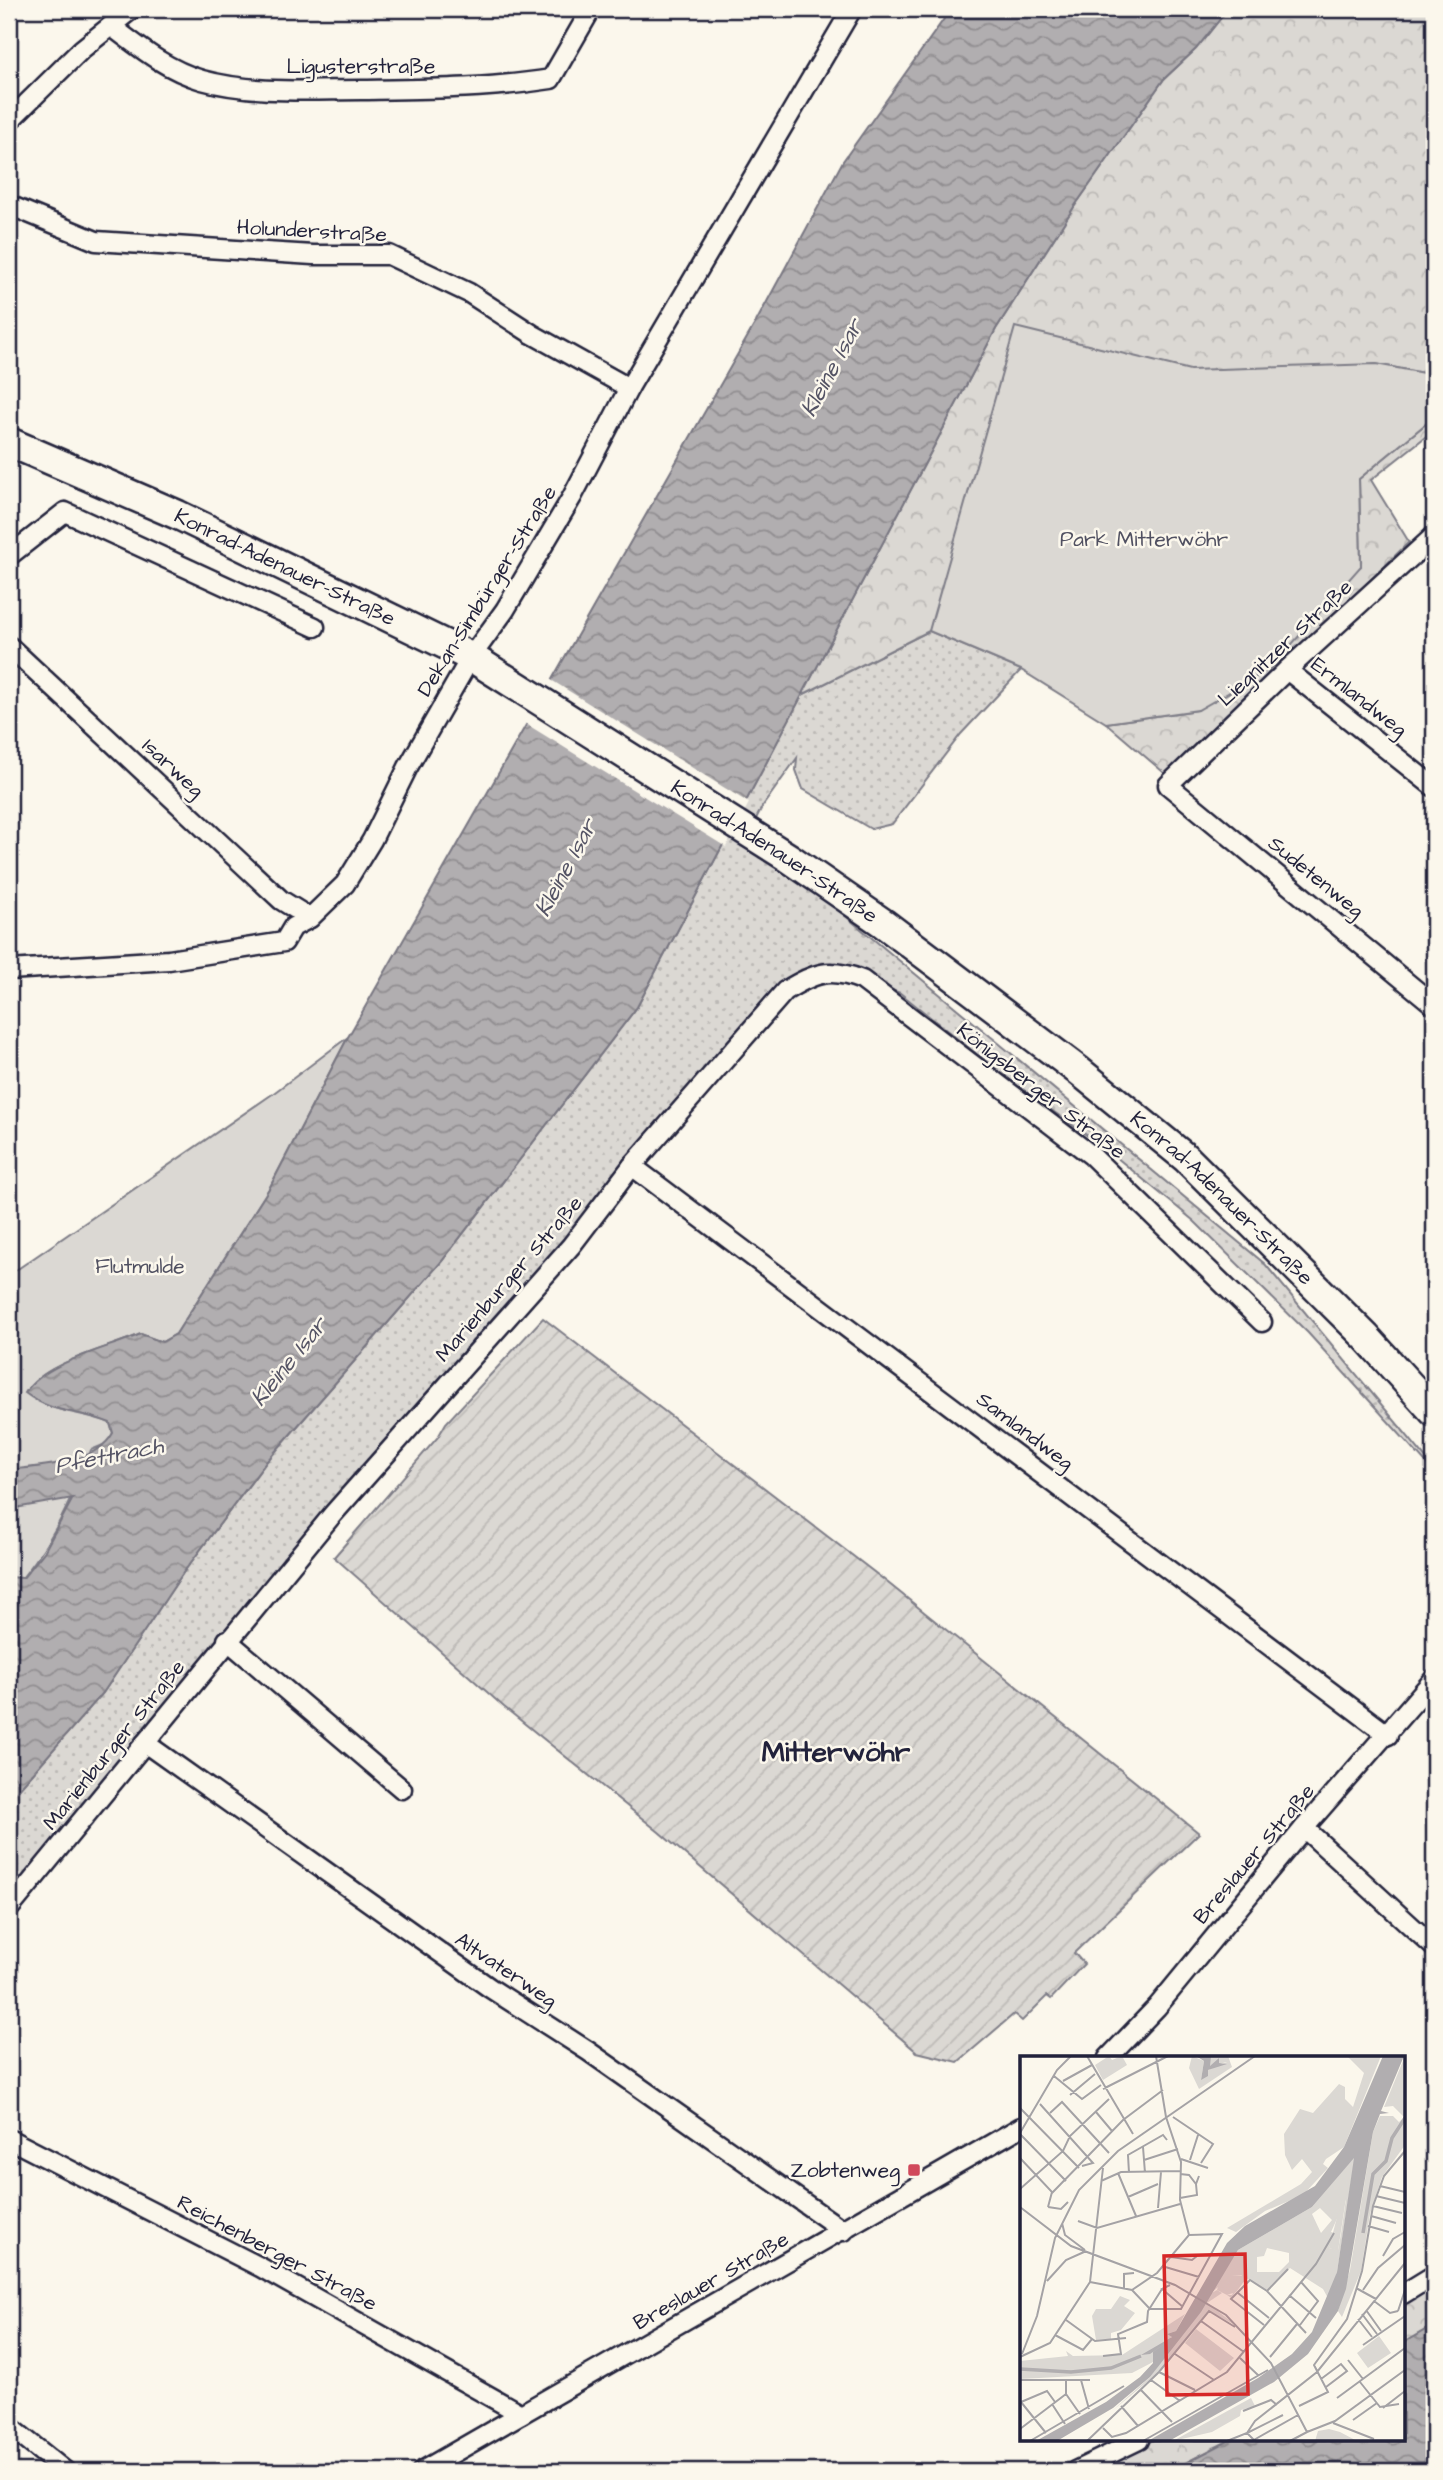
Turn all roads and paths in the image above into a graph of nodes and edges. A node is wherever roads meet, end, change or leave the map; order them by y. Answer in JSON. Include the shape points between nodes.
{"nodes":[{"id":1,"x":132,"y":9,"type":"edge"},
{"id":2,"x":852,"y":9,"type":"edge"},
{"id":3,"x":589,"y":13,"type":"dead end"},
{"id":4,"x":111,"y":26,"type":"junction"},
{"id":5,"x":9,"y":121,"type":"edge"},
{"id":6,"x":9,"y":205,"type":"edge"},
{"id":7,"x":629,"y":388,"type":"junction"},
{"id":8,"x":9,"y":442,"type":"edge"},
{"id":9,"x":1434,"y":536,"type":"edge"},
{"id":10,"x":9,"y":556,"type":"edge"},
{"id":11,"x":315,"y":627,"type":"dead end"},
{"id":12,"x":9,"y":646,"type":"edge"},
{"id":13,"x":481,"y":662,"type":"junction"},
{"id":14,"x":1287,"y":670,"type":"junction"},
{"id":15,"x":1168,"y":785,"type":"joint"},
{"id":16,"x":1434,"y":787,"type":"edge"},
{"id":17,"x":310,"y":918,"type":"junction"},
{"id":18,"x":9,"y":970,"type":"edge"},
{"id":19,"x":839,"y":971,"type":"joint"},
{"id":20,"x":1434,"y":1005,"type":"edge"},
{"id":21,"x":632,"y":1166,"type":"junction"},
{"id":22,"x":1262,"y":1322,"type":"dead end"},
{"id":23,"x":1434,"y":1412,"type":"edge"},
{"id":24,"x":227,"y":1640,"type":"junction"},
{"id":25,"x":1434,"y":1679,"type":"edge"},
{"id":26,"x":1388,"y":1735,"type":"junction"},
{"id":27,"x":145,"y":1743,"type":"junction"},
{"id":28,"x":402,"y":1789,"type":"dead end"},
{"id":29,"x":1304,"y":1828,"type":"junction"},
{"id":30,"x":9,"y":1909,"type":"edge"},
{"id":31,"x":1434,"y":1947,"type":"edge"},
{"id":32,"x":1110,"y":2056,"type":"edge"},
{"id":33,"x":1020,"y":2128,"type":"edge"},
{"id":34,"x":9,"y":2138,"type":"edge"},
{"id":35,"x":844,"y":2231,"type":"junction"},
{"id":36,"x":1434,"y":2275,"type":"edge"},
{"id":37,"x":1404,"y":2293,"type":"edge"},
{"id":38,"x":521,"y":2414,"type":"junction"},
{"id":39,"x":9,"y":2426,"type":"edge"},
{"id":40,"x":1135,"y":2442,"type":"edge"},
{"id":41,"x":65,"y":2471,"type":"edge"},
{"id":42,"x":422,"y":2471,"type":"edge"},
{"id":43,"x":1075,"y":2471,"type":"edge"}],
"edges":[{"from":1,"to":4,"type":"street"},
{"from":2,"to":7,"type":"street","name":"Dekan-Simbürger-Straße"},
{"from":3,"to":4,"type":"street","name":"Ligusterstraße","via":[[551,79],[496,88],[318,90],[203,81],[169,68]]},
{"from":4,"to":5,"type":"street"},
{"from":6,"to":7,"type":"street","name":"Holunderstraße","via":[[96,241],[301,254],[389,254],[468,293]]},
{"from":7,"to":13,"type":"street","name":"Dekan-Simbürger-Straße","via":[[566,508],[505,610]]},
{"from":8,"to":13,"type":"main road","name":"Konrad-Adenauer-Straße","via":[[178,515]]},
{"from":9,"to":14,"type":"street","name":"Liegnitzer Straße"},
{"from":10,"to":11,"type":"street","via":[[65,512]]},
{"from":12,"to":17,"type":"street","name":"Isarweg","via":[[281,900]]},
{"from":13,"to":17,"type":"street","name":"Dekan-Simbürger-Straße","via":[[345,884]]},
{"from":13,"to":23,"type":"main road","name":"Konrad-Adenauer-Straße","via":[[789,858],[1079,1071],[1187,1159],[1366,1337]]},
{"from":14,"to":15,"type":"street","name":"Liegnitzer Straße"},
{"from":14,"to":16,"type":"street","name":"Ermlandweg"},
{"from":15,"to":20,"type":"street","name":"Sudetenweg"},
{"from":17,"to":18,"type":"street","name":"Dekan-Simbürger-Straße","via":[[293,927],[284,943],[169,960]]},
{"from":19,"to":21,"type":"street","name":"Marienburger Straße","via":[[809,976],[785,991]]},
{"from":19,"to":22,"type":"street","name":"Königsberger Straße","via":[[862,980],[1091,1155]]},
{"from":21,"to":24,"type":"street","name":"Marienburger Straße","via":[[571,1246]]},
{"from":21,"to":26,"type":"street","name":"Samlandweg"},
{"from":24,"to":27,"type":"street","name":"Marienburger Straße"},
{"from":24,"to":28,"type":"street"},
{"from":25,"to":26,"type":"street","name":"Breslauer Straße"},
{"from":26,"to":29,"type":"street","name":"Breslauer Straße"},
{"from":27,"to":30,"type":"street","name":"Marienburger Straße"},
{"from":27,"to":35,"type":"street","name":"Altvaterweg"},
{"from":29,"to":31,"type":"street"},
{"from":29,"to":32,"type":"street","name":"Breslauer Straße","via":[[1157,2007]]},
{"from":33,"to":35,"type":"street","name":"Breslauer Straße"},
{"from":34,"to":38,"type":"street","name":"Reichenberger Straße","via":[[260,2267]]},
{"from":35,"to":38,"type":"street","name":"Breslauer Straße"},
{"from":36,"to":37,"type":"street"},
{"from":38,"to":42,"type":"street","name":"Breslauer Straße"},
{"from":39,"to":41,"type":"street"},
{"from":40,"to":43,"type":"street"}]}
